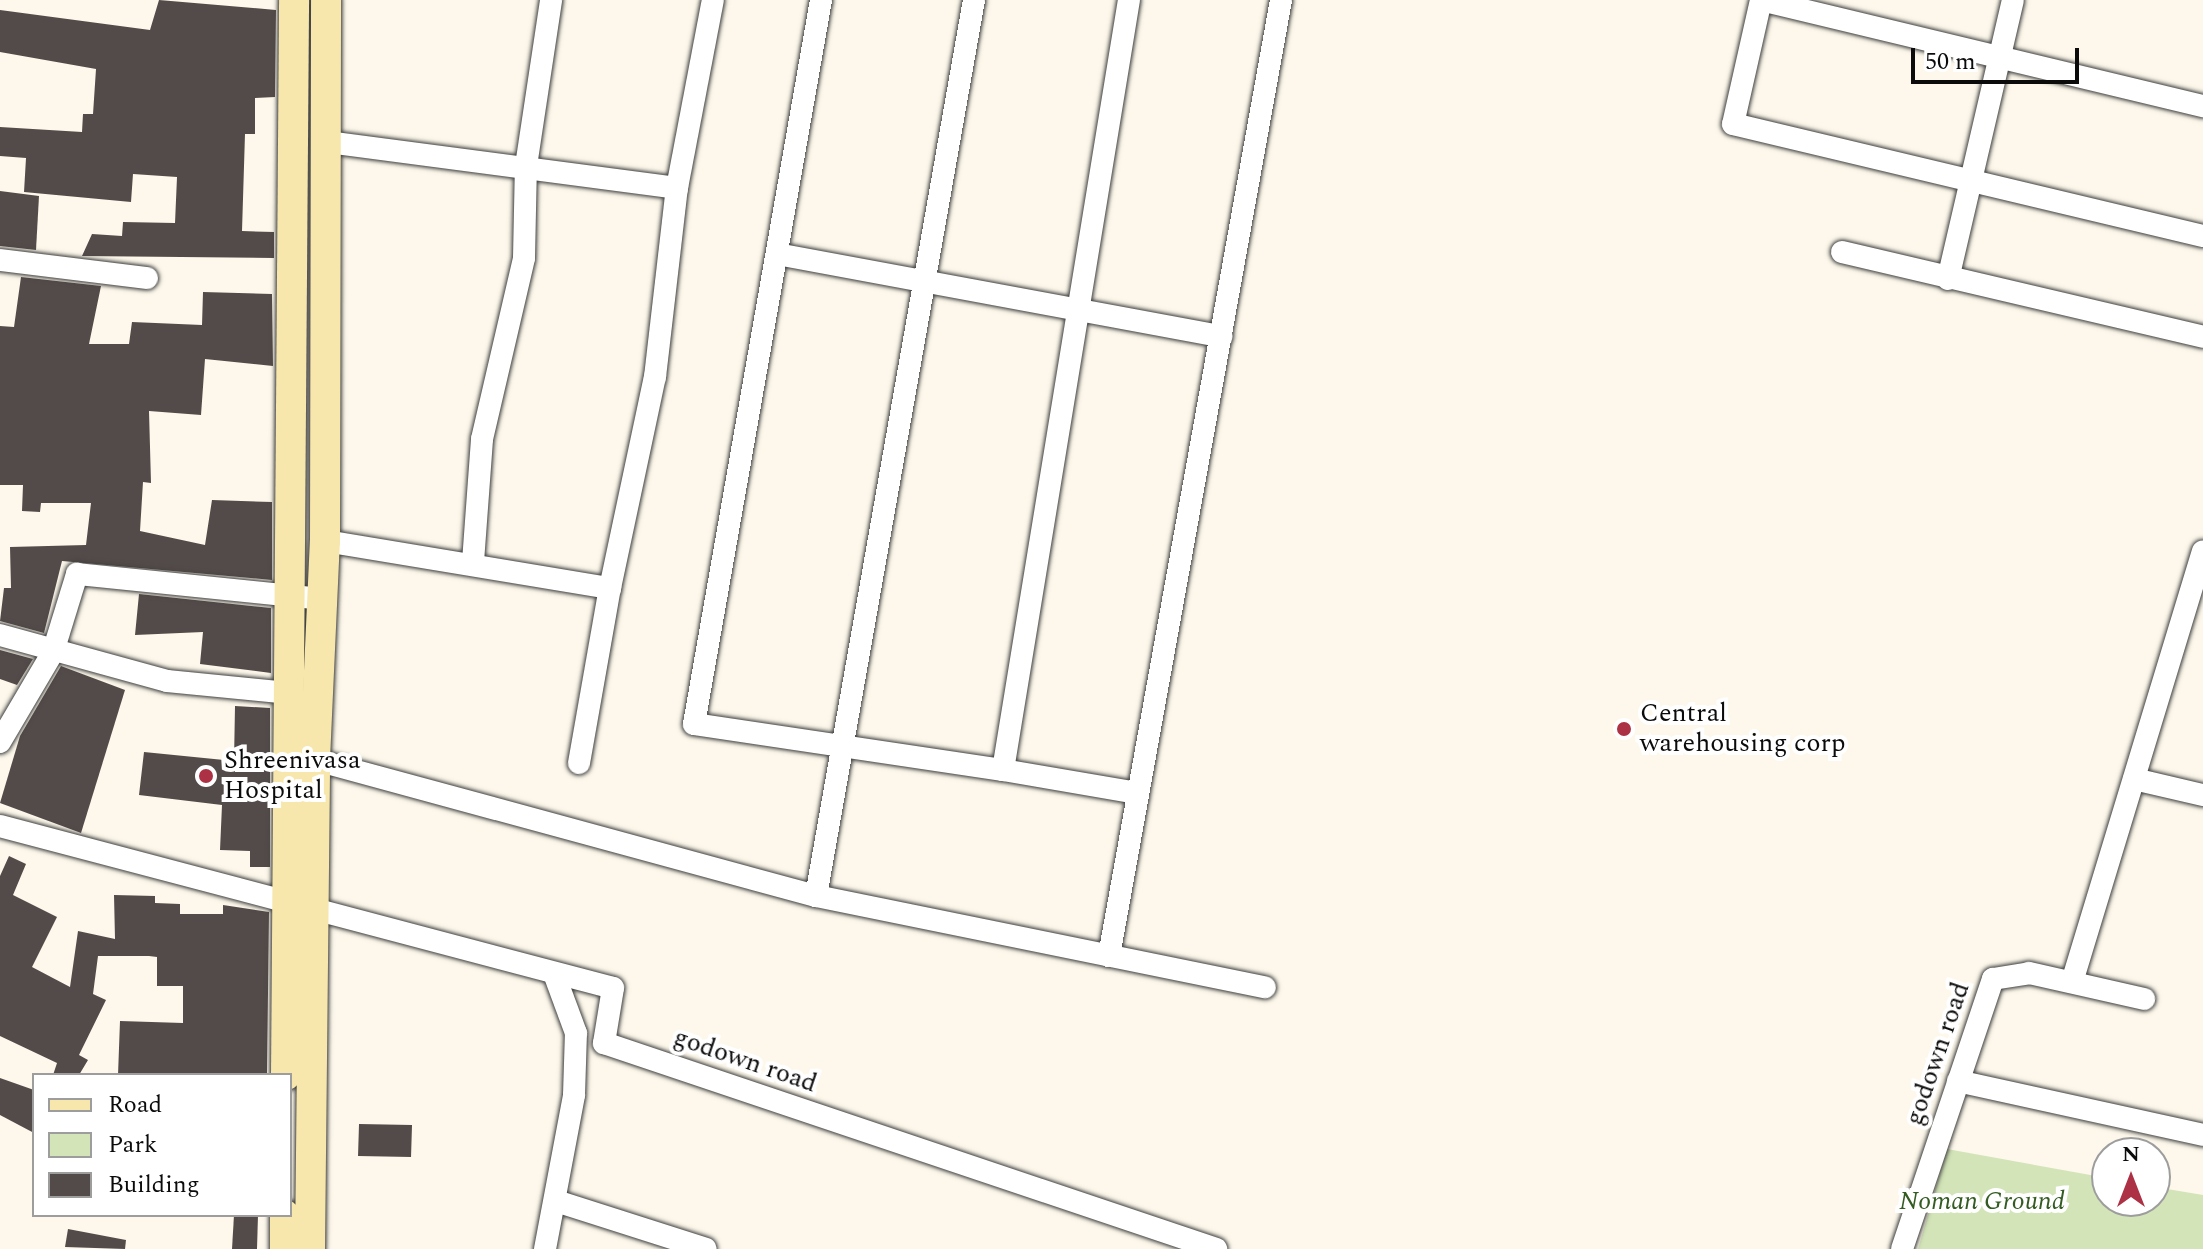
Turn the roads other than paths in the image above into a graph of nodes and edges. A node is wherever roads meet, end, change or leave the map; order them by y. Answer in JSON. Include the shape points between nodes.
{"nodes":[{"id":1,"x":294,"y":0,"type":"edge"},
{"id":2,"x":326,"y":0,"type":"edge"},
{"id":3,"x":551,"y":0,"type":"edge"},
{"id":4,"x":713,"y":0,"type":"edge"},
{"id":5,"x":821,"y":0,"type":"edge"},
{"id":6,"x":974,"y":0,"type":"edge"},
{"id":7,"x":1129,"y":0,"type":"edge"},
{"id":8,"x":1281,"y":0,"type":"edge"},
{"id":9,"x":1761,"y":0,"type":"edge"},
{"id":10,"x":2013,"y":0,"type":"edge"},
{"id":11,"x":2001,"y":60,"type":"junction"},
{"id":12,"x":2203,"y":106,"type":"edge"},
{"id":13,"x":328,"y":142,"type":"junction"},
{"id":14,"x":526,"y":166,"type":"junction"},
{"id":15,"x":1970,"y":184,"type":"junction"},
{"id":16,"x":677,"y":188,"type":"junction"},
{"id":17,"x":2203,"y":236,"type":"edge"},
{"id":18,"x":1842,"y":252,"type":"dead end"},
{"id":19,"x":777,"y":254,"type":"junction"},
{"id":20,"x":0,"y":260,"type":"edge"},
{"id":21,"x":147,"y":278,"type":"dead end"},
{"id":22,"x":1948,"y":279,"type":"junction"},
{"id":23,"x":924,"y":281,"type":"junction"},
{"id":24,"x":1078,"y":310,"type":"junction"},
{"id":25,"x":1221,"y":336,"type":"junction"},
{"id":26,"x":2203,"y":337,"type":"edge"},
{"id":27,"x":325,"y":541,"type":"junction"},
{"id":28,"x":2203,"y":552,"type":"edge"},
{"id":29,"x":473,"y":562,"type":"junction"},
{"id":30,"x":610,"y":588,"type":"junction"},
{"id":31,"x":292,"y":596,"type":"junction"},
{"id":32,"x":323,"y":599,"type":"junction"},
{"id":33,"x":0,"y":635,"type":"edge"},
{"id":34,"x":53,"y":650,"type":"junction"},
{"id":35,"x":290,"y":693,"type":"junction"},
{"id":36,"x":0,"y":742,"type":"edge"},
{"id":37,"x":842,"y":746,"type":"junction"},
{"id":38,"x":301,"y":756,"type":"junction"},
{"id":39,"x":579,"y":763,"type":"dead end"},
{"id":40,"x":1003,"y":770,"type":"junction"},
{"id":41,"x":2134,"y":779,"type":"junction"},
{"id":42,"x":1138,"y":793,"type":"junction"},
{"id":43,"x":2203,"y":795,"type":"edge"},
{"id":44,"x":0,"y":826,"type":"edge"},
{"id":45,"x":816,"y":896,"type":"junction"},
{"id":46,"x":301,"y":902,"type":"junction"},
{"id":47,"x":1109,"y":956,"type":"junction"},
{"id":48,"x":556,"y":979,"type":"junction"},
{"id":49,"x":2072,"y":982,"type":"junction"},
{"id":50,"x":1265,"y":987,"type":"dead end"},
{"id":51,"x":2144,"y":999,"type":"dead end"},
{"id":52,"x":286,"y":1073,"type":"edge"},
{"id":53,"x":1958,"y":1081,"type":"junction"},
{"id":54,"x":2203,"y":1135,"type":"edge"},
{"id":55,"x":556,"y":1201,"type":"junction"},
{"id":56,"x":285,"y":1217,"type":"edge"},
{"id":57,"x":285,"y":1249,"type":"edge"},
{"id":58,"x":310,"y":1249,"type":"edge"},
{"id":59,"x":545,"y":1249,"type":"edge"},
{"id":60,"x":706,"y":1249,"type":"edge"},
{"id":61,"x":1216,"y":1249,"type":"edge"},
{"id":62,"x":1902,"y":1249,"type":"edge"}],
"edges":[{"from":1,"to":31,"type":"street"},
{"from":2,"to":13,"type":"street"},
{"from":3,"to":14,"type":"street"},
{"from":4,"to":16,"type":"street"},
{"from":5,"to":19,"type":"street"},
{"from":6,"to":23,"type":"street"},
{"from":7,"to":24,"type":"street"},
{"from":8,"to":25,"type":"street"},
{"from":9,"to":11,"type":"street"},
{"from":9,"to":15,"type":"street","via":[[1733,124]]},
{"from":10,"to":11,"type":"street"},
{"from":11,"to":12,"type":"street"},
{"from":11,"to":15,"type":"street"},
{"from":13,"to":14,"type":"street"},
{"from":13,"to":27,"type":"street"},
{"from":14,"to":16,"type":"street"},
{"from":14,"to":29,"type":"street","via":[[524,258],[482,439]]},
{"from":15,"to":17,"type":"street"},
{"from":15,"to":22,"type":"street"},
{"from":16,"to":30,"type":"street","via":[[655,377]]},
{"from":18,"to":22,"type":"street"},
{"from":19,"to":23,"type":"street"},
{"from":19,"to":37,"type":"street","via":[[694,724]]},
{"from":20,"to":21,"type":"street"},
{"from":22,"to":26,"type":"street"},
{"from":23,"to":24,"type":"street"},
{"from":23,"to":37,"type":"street"},
{"from":24,"to":25,"type":"street"},
{"from":24,"to":40,"type":"street"},
{"from":25,"to":42,"type":"street"},
{"from":27,"to":29,"type":"street"},
{"from":27,"to":32,"type":"street"},
{"from":28,"to":41,"type":"street"},
{"from":29,"to":30,"type":"street"},
{"from":30,"to":39,"type":"street"},
{"from":31,"to":32,"type":"street"},
{"from":31,"to":34,"type":"street","via":[[77,574]]},
{"from":31,"to":35,"type":"street"},
{"from":32,"to":38,"type":"street"},
{"from":33,"to":34,"type":"street"},
{"from":34,"to":35,"type":"street","via":[[167,681]]},
{"from":34,"to":36,"type":"street"},
{"from":35,"to":38,"type":"street"},
{"from":37,"to":40,"type":"street"},
{"from":37,"to":45,"type":"street"},
{"from":38,"to":45,"type":"street"},
{"from":38,"to":46,"type":"street"},
{"from":40,"to":42,"type":"street"},
{"from":41,"to":43,"type":"street"},
{"from":41,"to":49,"type":"street"},
{"from":42,"to":47,"type":"street"},
{"from":44,"to":46,"type":"street","name":"godown road","via":[[120,862]]},
{"from":45,"to":47,"type":"street"},
{"from":46,"to":48,"type":"street","name":"godown road"},
{"from":46,"to":52,"type":"street"},
{"from":46,"to":58,"type":"street"},
{"from":47,"to":50,"type":"street"},
{"from":48,"to":55,"type":"street","via":[[576,1033]]},
{"from":48,"to":61,"type":"street","name":"godown road","via":[[613,988],[604,1043]]},
{"from":49,"to":51,"type":"street","name":"godown road"},
{"from":49,"to":53,"type":"street","name":"godown road","via":[[2029,973],[1993,979]]},
{"from":53,"to":54,"type":"street"},
{"from":53,"to":62,"type":"street","name":"godown road"},
{"from":55,"to":59,"type":"street"},
{"from":55,"to":60,"type":"street"},
{"from":56,"to":57,"type":"street"}]}
